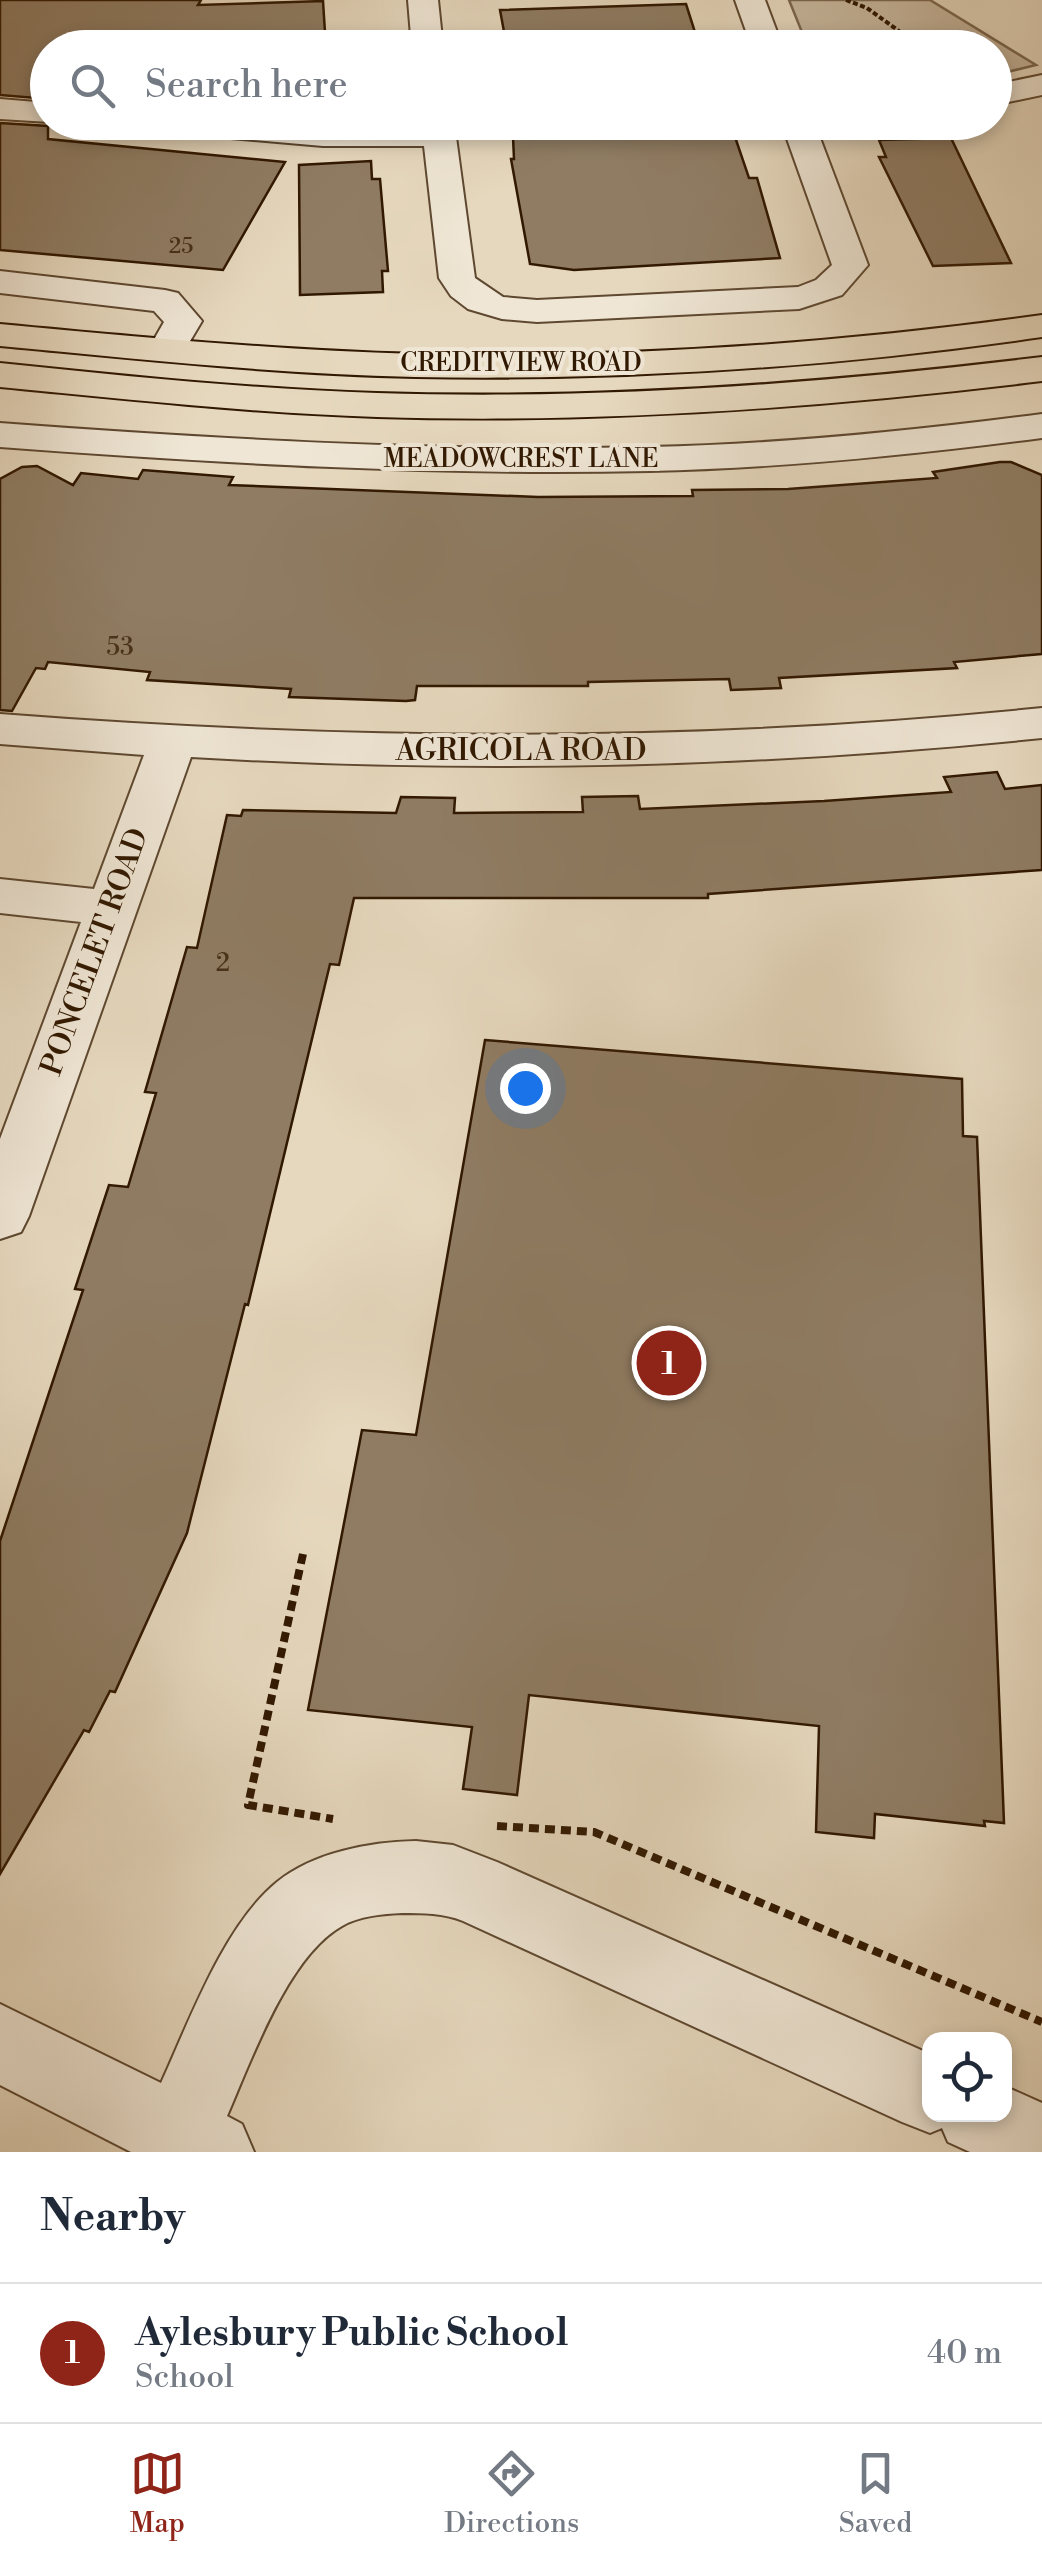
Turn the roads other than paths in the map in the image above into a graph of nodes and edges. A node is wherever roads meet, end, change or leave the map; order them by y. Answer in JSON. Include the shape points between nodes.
{"nodes":[{"id":1,"x":422,"y":0,"type":"edge"},
{"id":2,"x":750,"y":0,"type":"edge"},
{"id":3,"x":426,"y":30,"type":"edge"},
{"id":4,"x":761,"y":30,"type":"edge"},
{"id":5,"x":1042,"y":85,"type":"edge"},
{"id":6,"x":1012,"y":91,"type":"edge"},
{"id":7,"x":0,"y":109,"type":"edge"},
{"id":8,"x":30,"y":112,"type":"edge"},
{"id":9,"x":440,"y":140,"type":"edge"},
{"id":10,"x":804,"y":140,"type":"edge"},
{"id":11,"x":0,"y":282,"type":"edge"},
{"id":12,"x":1042,"y":326,"type":"edge"},
{"id":13,"x":0,"y":335,"type":"edge"},
{"id":14,"x":167,"y":350,"type":"junction"},
{"id":15,"x":1042,"y":368,"type":"edge"},
{"id":16,"x":0,"y":376,"type":"edge"},
{"id":17,"x":1042,"y":426,"type":"edge"},
{"id":18,"x":0,"y":435,"type":"edge"},
{"id":19,"x":1042,"y":723,"type":"edge"},
{"id":20,"x":0,"y":729,"type":"edge"},
{"id":21,"x":172,"y":744,"type":"junction"},
{"id":22,"x":0,"y":896,"type":"edge"},
{"id":23,"x":110,"y":908,"type":"junction"},
{"id":24,"x":0,"y":1216,"type":"edge"},
{"id":25,"x":0,"y":2044,"type":"edge"},
{"id":26,"x":922,"y":2090,"type":"edge"},
{"id":27,"x":994,"y":2122,"type":"edge"},
{"id":28,"x":196,"y":2143,"type":"edge"},
{"id":29,"x":1042,"y":2144,"type":"edge"}],
"edges":[{"from":1,"to":3,"type":"street"},
{"from":2,"to":4,"type":"street"},
{"from":5,"to":6,"type":"street"},
{"from":7,"to":8,"type":"street"},
{"from":9,"to":10,"type":"street","via":[[457,278],[480,302],[509,310],[816,294],[850,265]]},
{"from":11,"to":14,"type":"street","via":[[165,300],[184,320]]},
{"from":12,"to":14,"type":"main road","name":"CREDITVIEW ROAD","via":[[784,356],[636,363],[432,366]]},
{"from":13,"to":14,"type":"main road","name":"CREDITVIEW ROAD"},
{"from":15,"to":16,"type":"main road","name":"CREDITVIEW ROAD","via":[[799,395],[551,406],[262,399]]},
{"from":17,"to":18,"type":"street","name":"MEADOWCREST LANE","via":[[839,449],[624,461],[268,456]]},
{"from":19,"to":21,"type":"street","name":"AGRICOLA ROAD","via":[[636,752]]},
{"from":20,"to":21,"type":"street","name":"AGRICOLA ROAD"},
{"from":21,"to":23,"type":"street","name":"PONCELET ROAD"},
{"from":22,"to":23,"type":"street"},
{"from":23,"to":24,"type":"street","name":"PONCELET ROAD"},
{"from":25,"to":28,"type":"street"},
{"from":26,"to":28,"type":"street","via":[[489,1895],[452,1881],[398,1878],[351,1886],[305,1906],[274,1938]]},
{"from":27,"to":29,"type":"street"}]}
